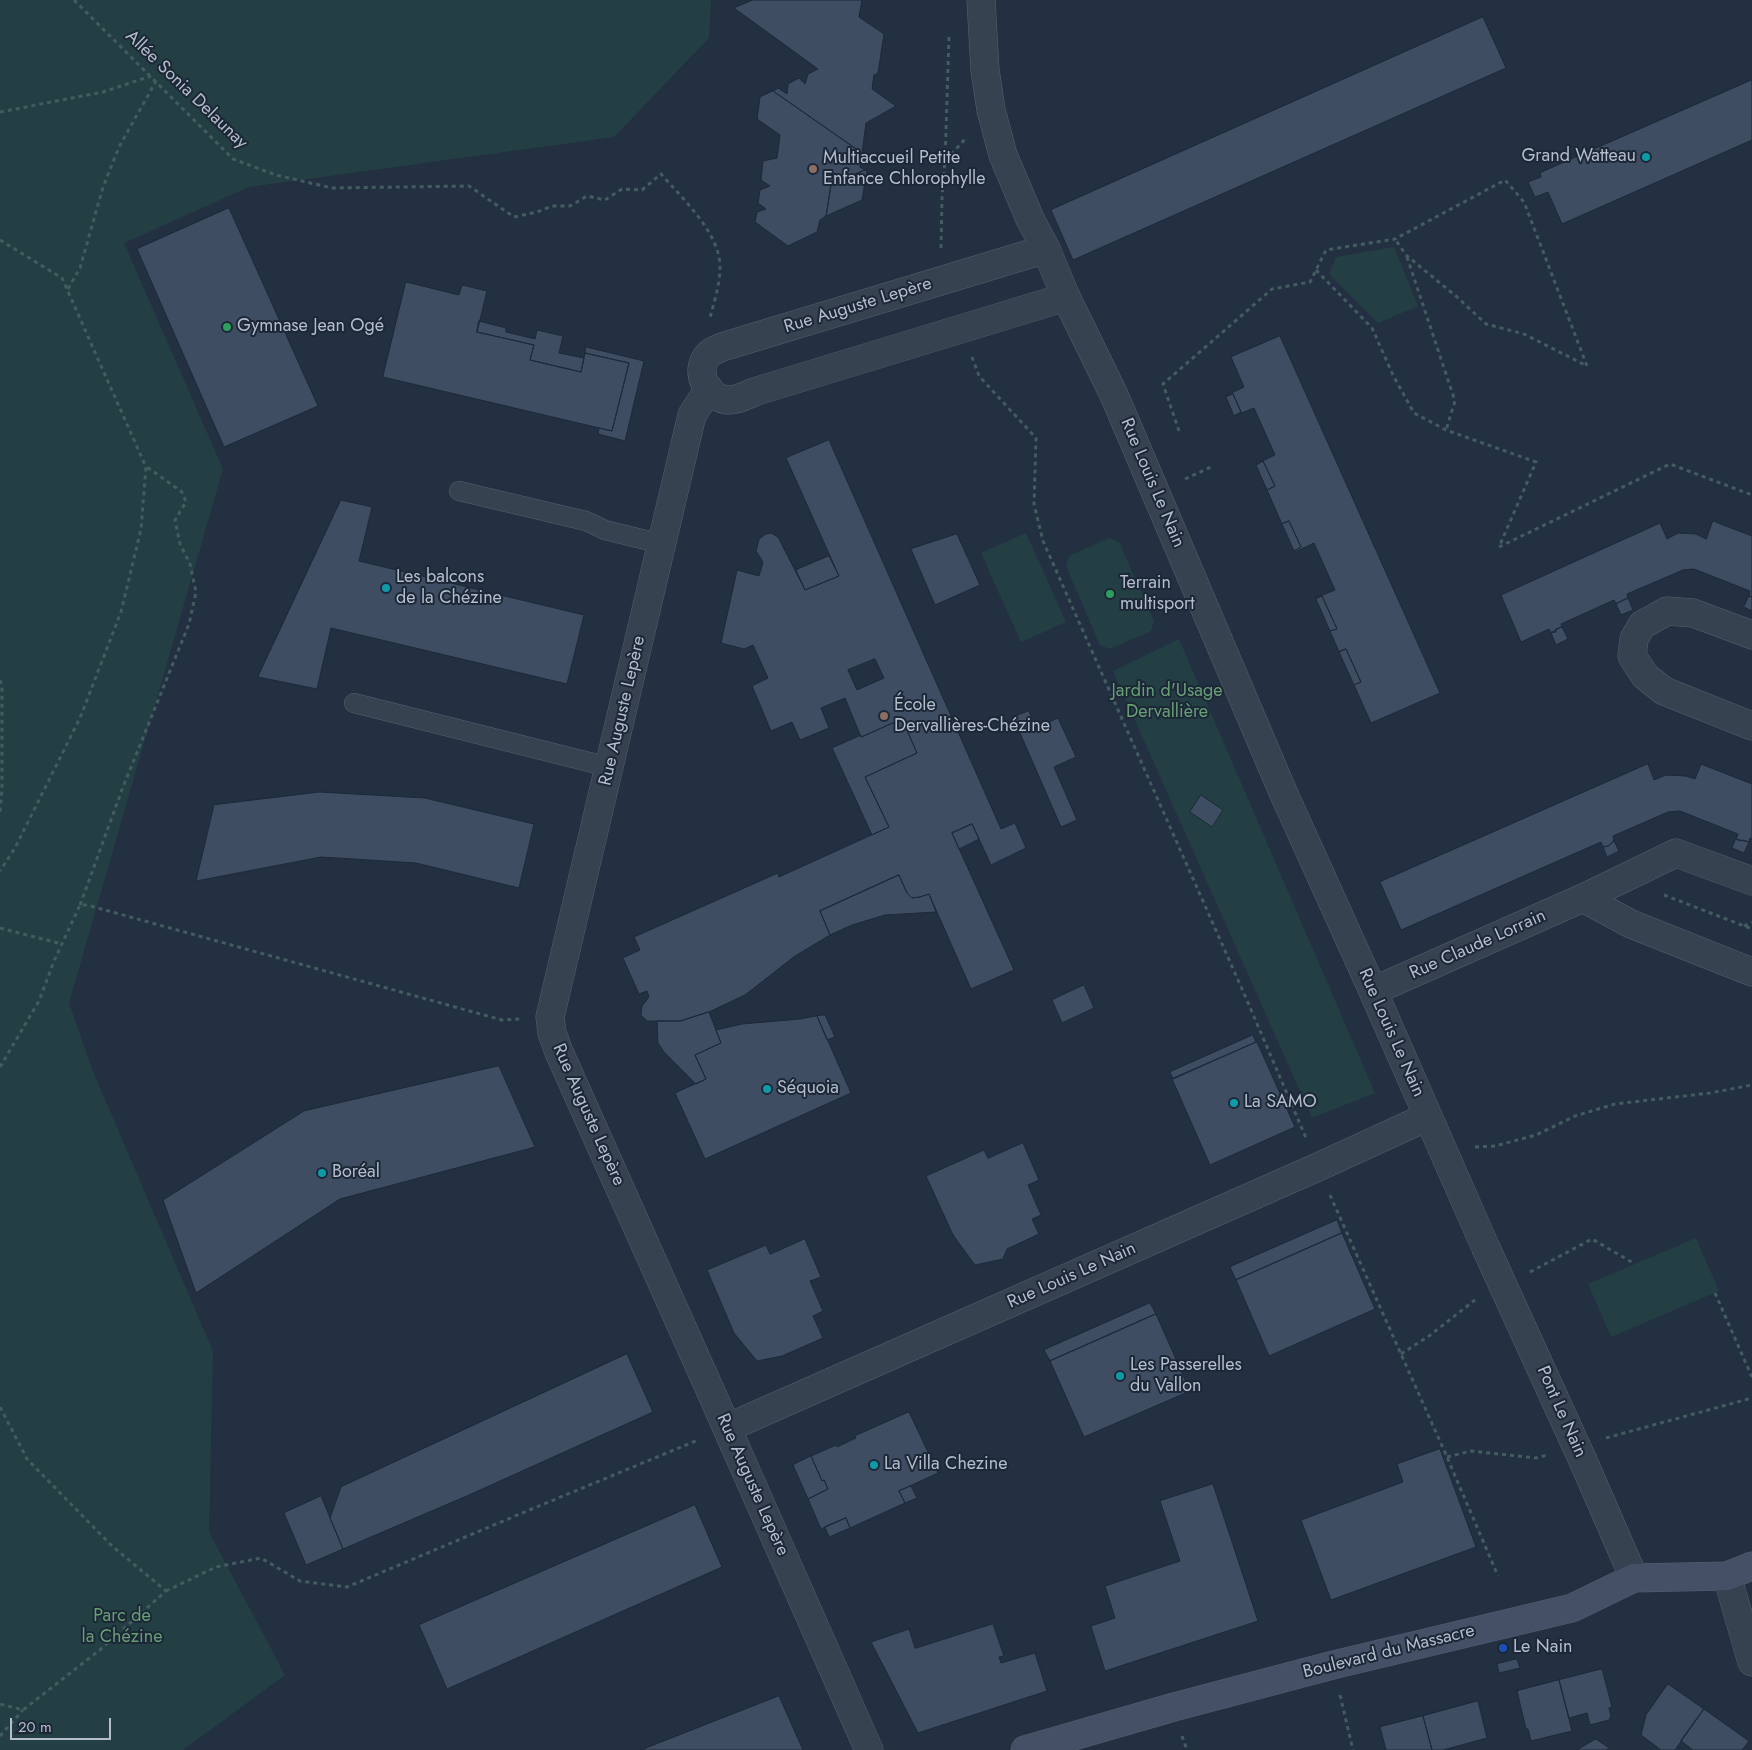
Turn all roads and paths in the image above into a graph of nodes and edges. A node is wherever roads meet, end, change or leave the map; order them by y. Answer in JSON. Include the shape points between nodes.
{"nodes":[{"id":1,"x":74,"y":0,"type":"edge"},
{"id":2,"x":980,"y":0,"type":"edge"},
{"id":3,"x":949,"y":34,"type":"dead end"},
{"id":4,"x":152,"y":76,"type":"junction"},
{"id":5,"x":156,"y":81,"type":"junction"},
{"id":6,"x":991,"y":110,"type":"junction"},
{"id":7,"x":0,"y":112,"type":"edge"},
{"id":8,"x":945,"y":161,"type":"junction"},
{"id":9,"x":1396,"y":239,"type":"junction"},
{"id":10,"x":0,"y":240,"type":"edge"},
{"id":11,"x":1046,"y":249,"type":"junction"},
{"id":12,"x":1406,"y":256,"type":"junction"},
{"id":13,"x":1316,"y":270,"type":"junction"},
{"id":14,"x":947,"y":278,"type":"junction"},
{"id":15,"x":68,"y":289,"type":"junction"},
{"id":16,"x":1066,"y":297,"type":"junction"},
{"id":17,"x":961,"y":329,"type":"junction"},
{"id":18,"x":705,"y":359,"type":"junction"},
{"id":19,"x":709,"y":390,"type":"junction"},
{"id":20,"x":1446,"y":430,"type":"junction"},
{"id":21,"x":1179,"y":431,"type":"dead end"},
{"id":22,"x":146,"y":467,"type":"junction"},
{"id":23,"x":1211,"y":467,"type":"dead end"},
{"id":24,"x":1182,"y":480,"type":"dead end"},
{"id":25,"x":459,"y":491,"type":"dead end"},
{"id":26,"x":1752,"y":496,"type":"edge"},
{"id":27,"x":662,"y":544,"type":"junction"},
{"id":28,"x":1752,"y":634,"type":"edge"},
{"id":29,"x":0,"y":680,"type":"edge"},
{"id":30,"x":354,"y":703,"type":"dead end"},
{"id":31,"x":1752,"y":726,"type":"edge"},
{"id":32,"x":609,"y":767,"type":"junction"},
{"id":33,"x":0,"y":812,"type":"edge"},
{"id":34,"x":0,"y":871,"type":"edge"},
{"id":35,"x":1752,"y":881,"type":"edge"},
{"id":36,"x":1662,"y":894,"type":"dead end"},
{"id":37,"x":1583,"y":898,"type":"junction"},
{"id":38,"x":80,"y":905,"type":"junction"},
{"id":39,"x":1752,"y":922,"type":"edge"},
{"id":40,"x":1744,"y":926,"type":"junction"},
{"id":41,"x":0,"y":928,"type":"edge"},
{"id":42,"x":1752,"y":929,"type":"edge"},
{"id":43,"x":62,"y":944,"type":"junction"},
{"id":44,"x":1752,"y":972,"type":"edge"},
{"id":45,"x":1373,"y":991,"type":"junction"},
{"id":46,"x":487,"y":1016,"type":"dead end"},
{"id":47,"x":0,"y":1067,"type":"edge"},
{"id":48,"x":1752,"y":1084,"type":"edge"},
{"id":49,"x":1427,"y":1117,"type":"junction"},
{"id":50,"x":1472,"y":1148,"type":"dead end"},
{"id":51,"x":1318,"y":1167,"type":"junction"},
{"id":52,"x":1715,"y":1293,"type":"dead end"},
{"id":53,"x":1752,"y":1377,"type":"edge"},
{"id":54,"x":0,"y":1408,"type":"edge"},
{"id":55,"x":727,"y":1428,"type":"junction"},
{"id":56,"x":1752,"y":1566,"type":"edge"},
{"id":57,"x":1498,"y":1576,"type":"dead end"},
{"id":58,"x":1727,"y":1576,"type":"junction"},
{"id":59,"x":1634,"y":1578,"type":"junction"},
{"id":60,"x":166,"y":1591,"type":"junction"},
{"id":61,"x":1752,"y":1662,"type":"edge"},
{"id":62,"x":1333,"y":1665,"type":"junction"},
{"id":63,"x":0,"y":1704,"type":"edge"},
{"id":64,"x":23,"y":1710,"type":"junction"},
{"id":65,"x":0,"y":1736,"type":"edge"},
{"id":66,"x":868,"y":1750,"type":"edge"},
{"id":67,"x":1025,"y":1750,"type":"edge"},
{"id":68,"x":1353,"y":1750,"type":"edge"}],
"edges":[{"from":1,"to":4,"type":"path","name":"Allée Sonia Delaunay"},
{"from":2,"to":6,"type":"street","name":"Rue Louis Le Nain"},
{"from":3,"to":8,"type":"path"},
{"from":4,"to":5,"type":"path","name":"Allée Sonia Delaunay"},
{"from":4,"to":7,"type":"path","via":[[103,92]]},
{"from":5,"to":15,"type":"path","via":[[119,147],[103,187],[80,268]]},
{"from":5,"to":18,"type":"path","name":"Allée Sonia Delaunay","via":[[233,159],[276,175],[332,188],[468,186],[514,217],[552,206],[570,206],[587,196],[605,200],[622,189],[642,190],[661,174],[695,213],[719,254],[719,282],[705,338]]},
{"from":6,"to":8,"type":"path"},
{"from":6,"to":11,"type":"street","name":"Rue Louis Le Nain","via":[[1004,155]]},
{"from":8,"to":14,"type":"path","via":[[940,244]]},
{"from":9,"to":12,"type":"path"},
{"from":9,"to":12,"type":"path","via":[[1505,180],[1524,202],[1587,366],[1524,334],[1486,324]]},
{"from":9,"to":13,"type":"path","via":[[1326,250]]},
{"from":10,"to":15,"type":"path","via":[[62,278]]},
{"from":11,"to":14,"type":"street","name":"Rue Auguste Lepère"},
{"from":11,"to":16,"type":"street","name":"Rue Louis Le Nain"},
{"from":12,"to":20,"type":"path","via":[[1455,401]]},
{"from":13,"to":20,"type":"path","via":[[1372,328],[1414,413]]},
{"from":13,"to":21,"type":"path","via":[[1310,282],[1272,289],[1163,384]]},
{"from":14,"to":18,"type":"street","name":"Rue Auguste Lepère","via":[[722,347]]},
{"from":15,"to":22,"type":"path"},
{"from":16,"to":17,"type":"street"},
{"from":16,"to":45,"type":"street","name":"Rue Louis Le Nain","via":[[1114,394],[1283,792]]},
{"from":17,"to":19,"type":"street","via":[[734,399],[725,400]]},
{"from":17,"to":51,"type":"path","via":[[979,376],[1036,438],[1034,504],[1043,540]]},
{"from":18,"to":19,"type":"street","via":[[703,382]]},
{"from":19,"to":27,"type":"street","name":"Rue Auguste Lepère","via":[[692,415]]},
{"from":20,"to":26,"type":"path","via":[[1536,462],[1498,547],[1670,464]]},
{"from":22,"to":34,"type":"path","via":[[141,529],[122,612],[80,718]]},
{"from":22,"to":38,"type":"path","via":[[182,492],[186,502],[175,520],[196,592],[189,624],[123,787]]},
{"from":23,"to":24,"type":"path"},
{"from":25,"to":27,"type":"lane","via":[[586,521],[605,530]]},
{"from":27,"to":32,"type":"street","name":"Rue Auguste Lepère"},
{"from":28,"to":31,"type":"street","via":[[1693,613],[1667,611],[1642,625],[1634,639],[1632,656],[1645,676],[1664,692]]},
{"from":29,"to":33,"type":"path"},
{"from":30,"to":32,"type":"lane"},
{"from":32,"to":55,"type":"street","name":"Rue Auguste Lepère","via":[[550,1018],[552,1033]]},
{"from":35,"to":37,"type":"street","name":"Rue Claude Lorrain","via":[[1676,853]]},
{"from":36,"to":40,"type":"path"},
{"from":37,"to":44,"type":"street","via":[[1631,924]]},
{"from":37,"to":45,"type":"street","name":"Rue Claude Lorrain"},
{"from":38,"to":43,"type":"path"},
{"from":38,"to":46,"type":"path","via":[[227,942]]},
{"from":39,"to":40,"type":"path"},
{"from":40,"to":42,"type":"path"},
{"from":41,"to":43,"type":"path"},
{"from":43,"to":47,"type":"path","via":[[39,1001]]},
{"from":45,"to":49,"type":"street","name":"Rue Louis Le Nain"},
{"from":48,"to":50,"type":"path","via":[[1710,1093],[1614,1104],[1575,1116],[1536,1135],[1495,1146]]},
{"from":49,"to":51,"type":"street","name":"Rue Louis Le Nain"},
{"from":49,"to":59,"type":"street","name":"Pont Le Nain","bridge":true},
{"from":51,"to":55,"type":"street","name":"Rue Louis Le Nain"},
{"from":51,"to":57,"type":"path"},
{"from":52,"to":53,"type":"path"},
{"from":54,"to":60,"type":"path","via":[[27,1460],[112,1546]]},
{"from":55,"to":60,"type":"path","via":[[347,1587],[300,1581],[261,1558],[216,1567]]},
{"from":55,"to":66,"type":"street","name":"Rue Auguste Lepère"},
{"from":56,"to":58,"type":"main road","name":"Boulevard du Massacre"},
{"from":58,"to":59,"type":"main road","name":"Boulevard du Massacre"},
{"from":58,"to":61,"type":"street"},
{"from":59,"to":62,"type":"main road","name":"Boulevard du Massacre","via":[[1572,1608]]},
{"from":60,"to":64,"type":"path","via":[[101,1649]]},
{"from":62,"to":67,"type":"main road","name":"Boulevard du Massacre","via":[[1174,1706]]},
{"from":62,"to":68,"type":"path"},
{"from":63,"to":64,"type":"path"},
{"from":64,"to":65,"type":"path"}]}
